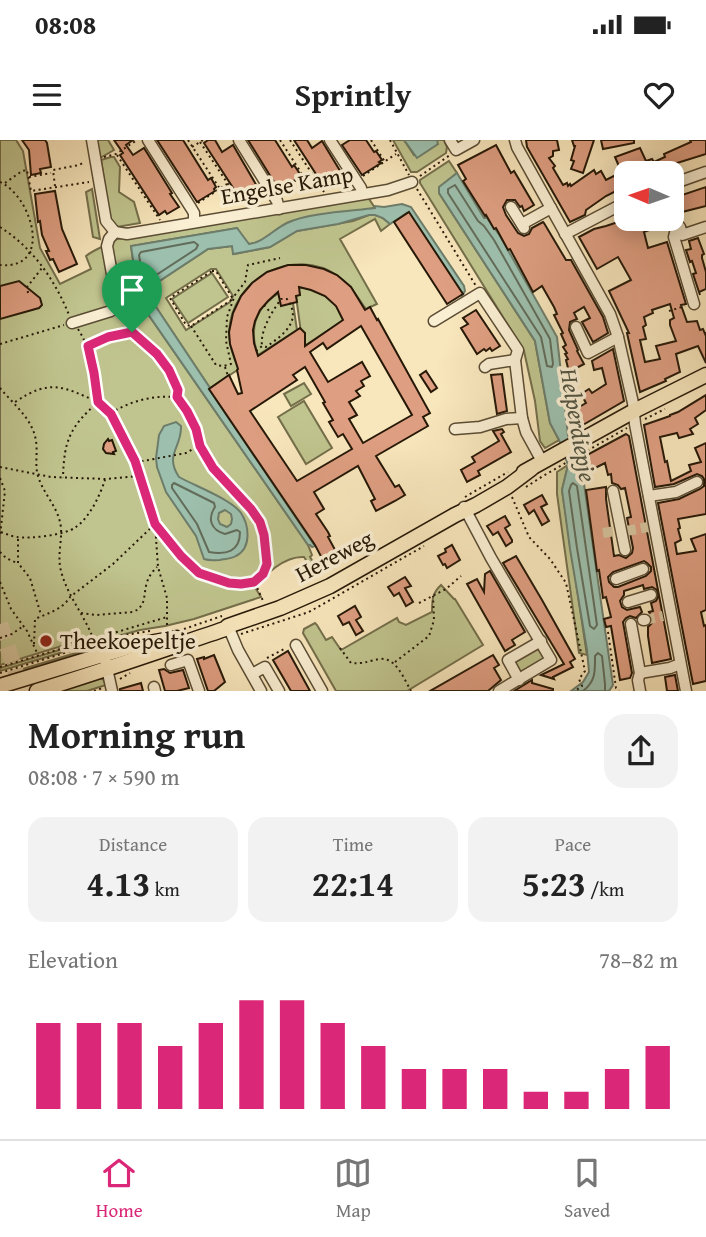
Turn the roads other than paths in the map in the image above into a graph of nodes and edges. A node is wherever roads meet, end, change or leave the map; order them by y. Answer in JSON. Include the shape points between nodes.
{"nodes":[{"id":1,"x":92,"y":140,"type":"edge"},
{"id":2,"x":148,"y":140,"type":"edge"},
{"id":3,"x":239,"y":140,"type":"edge"},
{"id":4,"x":330,"y":140,"type":"edge"},
{"id":5,"x":474,"y":140,"type":"edge"},
{"id":6,"x":515,"y":140,"type":"edge"},
{"id":7,"x":453,"y":145,"type":"edge"},
{"id":8,"x":706,"y":172,"type":"edge"},
{"id":9,"x":684,"y":180,"type":"edge"},
{"id":10,"x":412,"y":182,"type":"road end"},
{"id":11,"x":362,"y":194,"type":"junction"},
{"id":12,"x":511,"y":208,"type":"dead end"},
{"id":13,"x":551,"y":208,"type":"junction"},
{"id":14,"x":614,"y":208,"type":"edge"},
{"id":15,"x":279,"y":209,"type":"junction"},
{"id":16,"x":194,"y":222,"type":"junction"},
{"id":17,"x":706,"y":227,"type":"edge"},
{"id":18,"x":675,"y":231,"type":"edge"},
{"id":19,"x":681,"y":231,"type":"edge"},
{"id":20,"x":115,"y":232,"type":"junction"},
{"id":21,"x":565,"y":234,"type":"junction"},
{"id":22,"x":694,"y":304,"type":"road end"},
{"id":23,"x":434,"y":321,"type":"dead end"},
{"id":24,"x":74,"y":322,"type":"road end"},
{"id":25,"x":576,"y":327,"type":"dead end"},
{"id":26,"x":618,"y":337,"type":"junction"},
{"id":27,"x":706,"y":375,"type":"edge"},
{"id":28,"x":634,"y":411,"type":"junction"},
{"id":29,"x":522,"y":418,"type":"junction"},
{"id":30,"x":455,"y":429,"type":"dead end"},
{"id":31,"x":537,"y":466,"type":"junction"},
{"id":32,"x":697,"y":482,"type":"dead end"},
{"id":33,"x":613,"y":491,"type":"dead end"},
{"id":34,"x":649,"y":496,"type":"junction"},
{"id":35,"x":461,"y":511,"type":"junction"},
{"id":36,"x":625,"y":550,"type":"dead end"},
{"id":37,"x":652,"y":565,"type":"junction"},
{"id":38,"x":616,"y":579,"type":"dead end"},
{"id":39,"x":660,"y":593,"type":"junction"},
{"id":40,"x":628,"y":603,"type":"dead end"},
{"id":41,"x":226,"y":621,"type":"junction"},
{"id":42,"x":631,"y":624,"type":"dead end"},
{"id":43,"x":541,"y":641,"type":"junction"},
{"id":44,"x":296,"y":645,"type":"road end"},
{"id":45,"x":100,"y":647,"type":"junction"},
{"id":46,"x":680,"y":664,"type":"junction"},
{"id":47,"x":171,"y":665,"type":"dead end"},
{"id":48,"x":107,"y":670,"type":"junction"},
{"id":49,"x":640,"y":673,"type":"junction"},
{"id":50,"x":252,"y":674,"type":"junction"},
{"id":51,"x":519,"y":680,"type":"junction"},
{"id":52,"x":0,"y":686,"type":"edge"},
{"id":53,"x":37,"y":691,"type":"edge"},
{"id":54,"x":112,"y":691,"type":"edge"},
{"id":55,"x":199,"y":691,"type":"edge"},
{"id":56,"x":261,"y":691,"type":"edge"},
{"id":57,"x":279,"y":691,"type":"edge"},
{"id":58,"x":321,"y":691,"type":"edge"},
{"id":59,"x":499,"y":691,"type":"edge"},
{"id":60,"x":640,"y":691,"type":"edge"},
{"id":61,"x":686,"y":691,"type":"edge"}],
"edges":[{"from":1,"to":20,"type":"street","via":[[106,221]]},
{"from":2,"to":16,"type":"street","via":[[194,213]]},
{"from":3,"to":15,"type":"street"},
{"from":4,"to":11,"type":"street"},
{"from":5,"to":7,"type":"street"},
{"from":6,"to":13,"type":"street"},
{"from":8,"to":9,"type":"street"},
{"from":10,"to":11,"type":"street","name":"Engelse Kamp"},
{"from":11,"to":15,"type":"street","name":"Engelse Kamp"},
{"from":12,"to":13,"type":"street","via":[[523,226]]},
{"from":13,"to":21,"type":"street"},
{"from":14,"to":21,"type":"street"},
{"from":15,"to":16,"type":"street","name":"Engelse Kamp"},
{"from":16,"to":20,"type":"street","name":"Engelse Kamp"},
{"from":17,"to":19,"type":"street","via":[[682,235]]},
{"from":18,"to":22,"type":"street"},
{"from":20,"to":24,"type":"street","via":[[107,246],[115,307]]},
{"from":21,"to":26,"type":"street","via":[[605,303]]},
{"from":23,"to":29,"type":"street","via":[[480,293],[518,349],[515,362]]},
{"from":25,"to":26,"type":"street","via":[[588,352]]},
{"from":26,"to":28,"type":"street"},
{"from":27,"to":28,"type":"main road","name":"Hereweg"},
{"from":28,"to":31,"type":"main road","name":"Hereweg","via":[[570,454]]},
{"from":28,"to":34,"type":"street"},
{"from":29,"to":30,"type":"street"},
{"from":29,"to":31,"type":"street"},
{"from":31,"to":35,"type":"main road","name":"Hereweg","via":[[507,488]]},
{"from":32,"to":34,"type":"street","via":[[676,492]]},
{"from":33,"to":36,"type":"street"},
{"from":34,"to":37,"type":"street"},
{"from":35,"to":41,"type":"main road","name":"Hereweg","via":[[314,595]]},
{"from":35,"to":43,"type":"street"},
{"from":37,"to":38,"type":"street"},
{"from":37,"to":39,"type":"street"},
{"from":39,"to":40,"type":"street"},
{"from":39,"to":46,"type":"street"},
{"from":41,"to":45,"type":"main road","name":"Hereweg","via":[[181,637]]},
{"from":41,"to":48,"type":"main road","name":"Hereweg","via":[[225,629]]},
{"from":41,"to":50,"type":"street"},
{"from":42,"to":49,"type":"street"},
{"from":43,"to":51,"type":"street","via":[[551,660]]},
{"from":43,"to":51,"type":"street","via":[[508,660]]},
{"from":44,"to":58,"type":"street"},
{"from":45,"to":48,"type":"street"},
{"from":45,"to":52,"type":"main road","name":"Hereweg"},
{"from":46,"to":49,"type":"street"},
{"from":46,"to":61,"type":"street"},
{"from":47,"to":55,"type":"street","via":[[188,660]]},
{"from":48,"to":53,"type":"main road","name":"Hereweg"},
{"from":48,"to":54,"type":"street"},
{"from":49,"to":60,"type":"street"},
{"from":50,"to":56,"type":"street"},
{"from":50,"to":57,"type":"street","via":[[265,667]]},
{"from":51,"to":59,"type":"street"}]}
